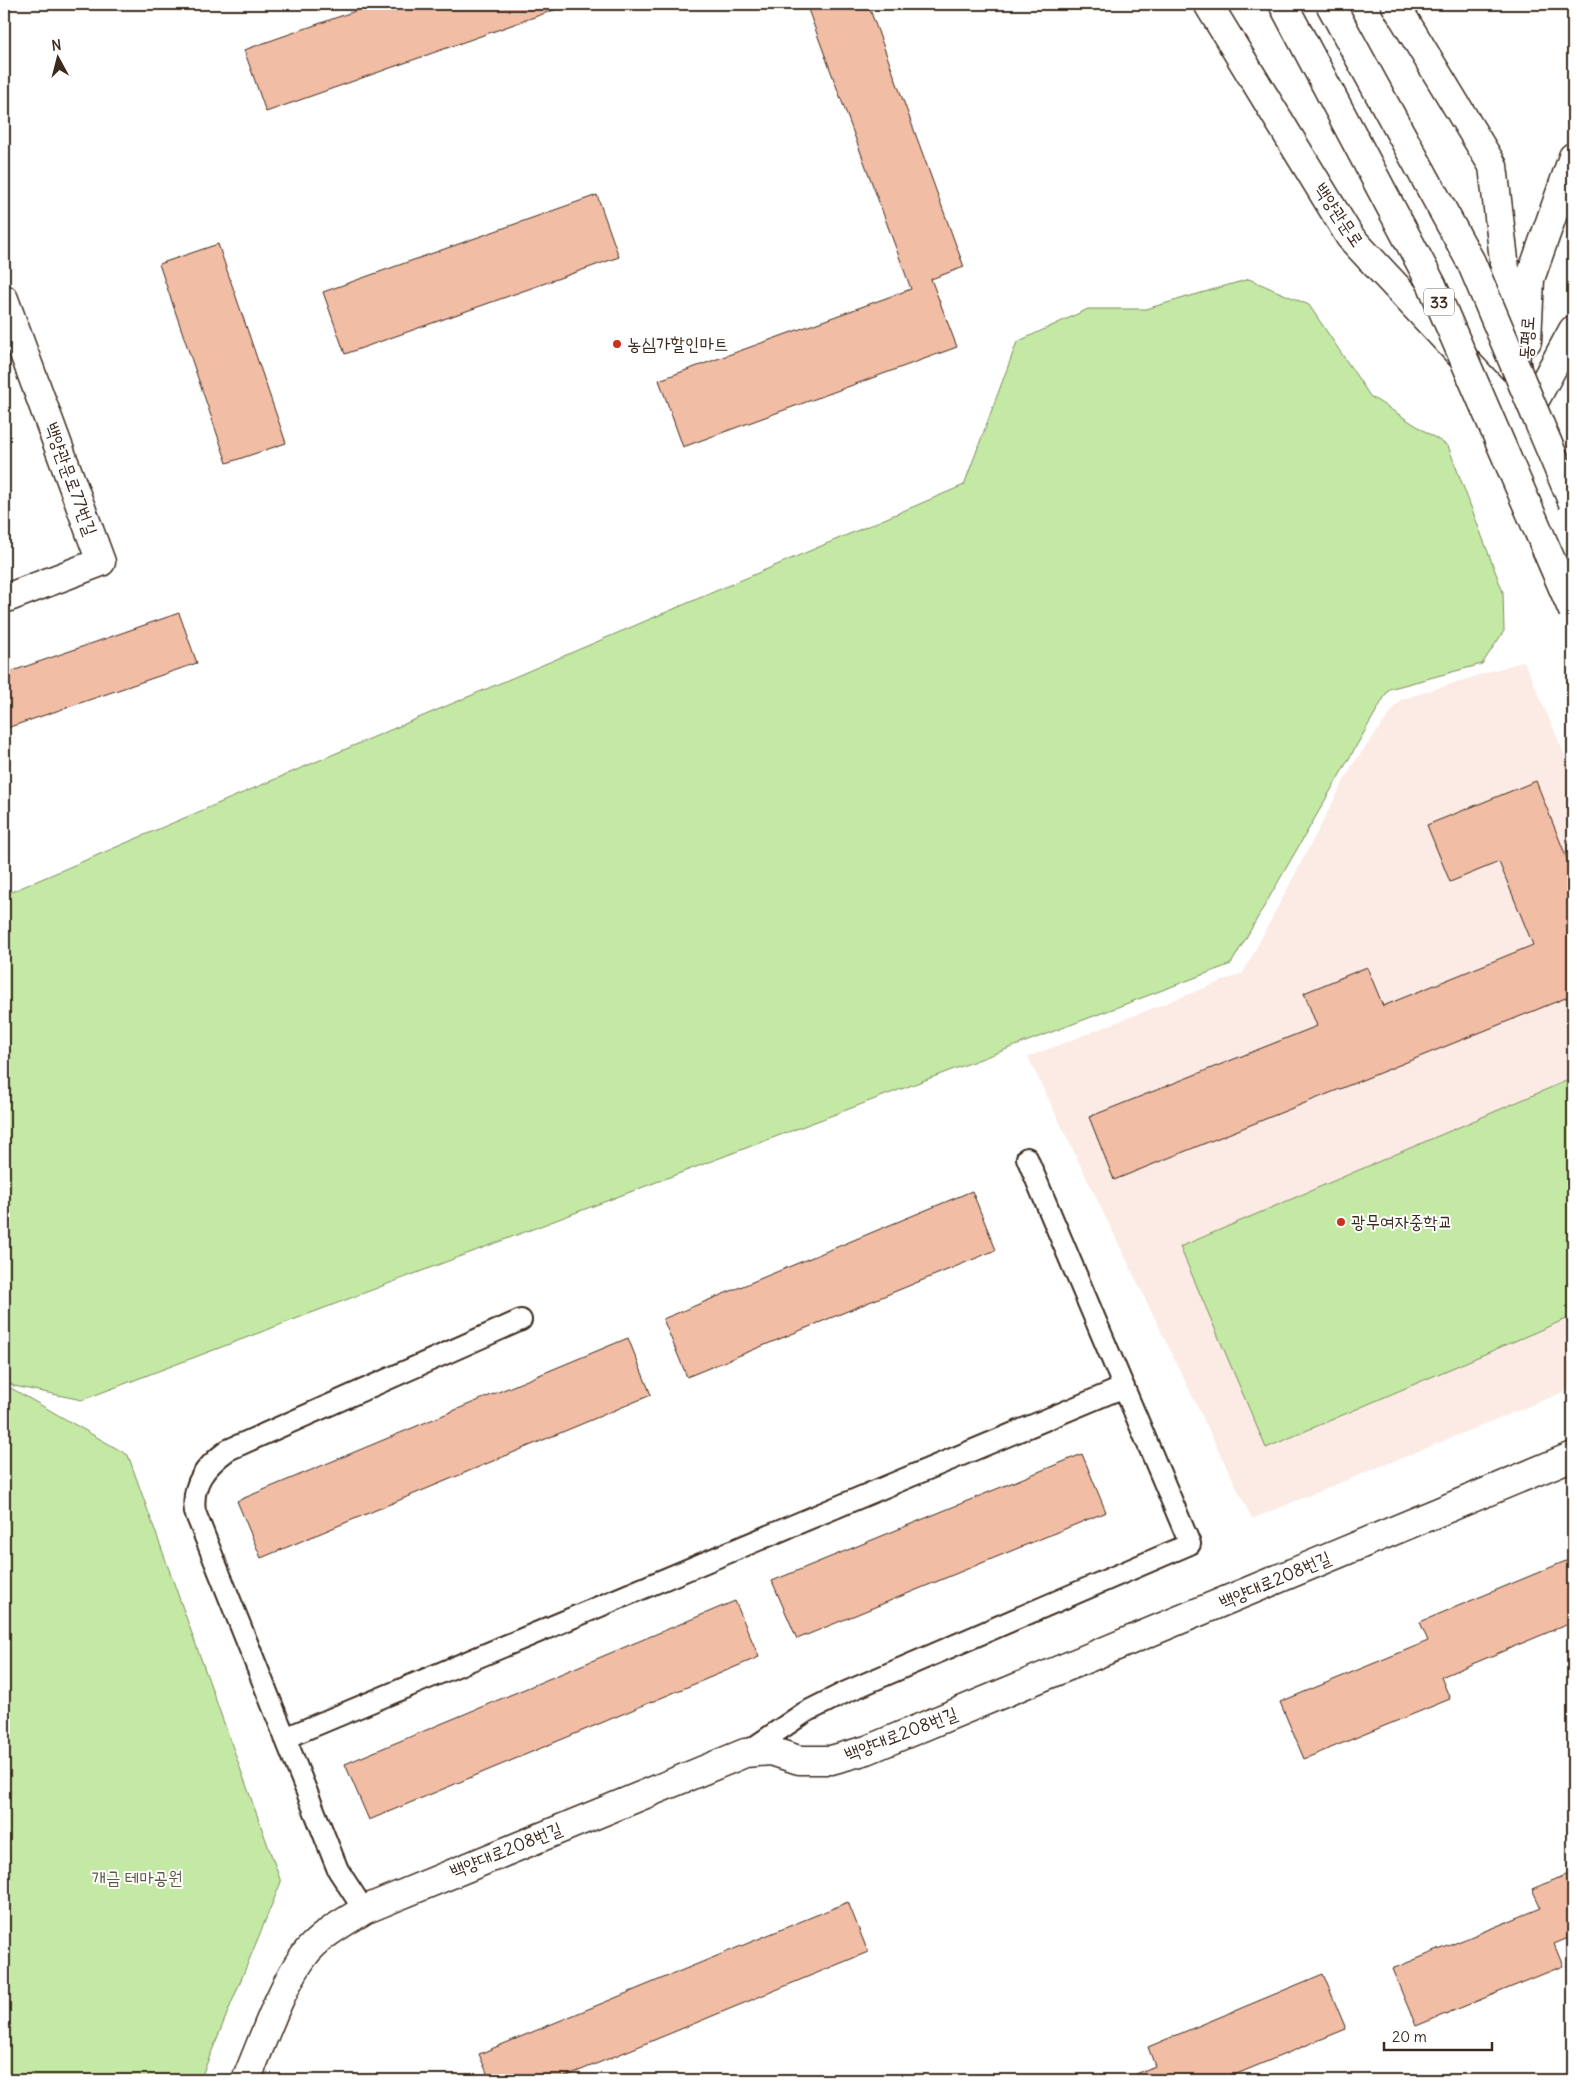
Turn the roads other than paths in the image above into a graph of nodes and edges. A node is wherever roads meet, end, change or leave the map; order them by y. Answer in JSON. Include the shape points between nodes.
{"nodes":[{"id":1,"x":1208,"y":4,"type":"edge"},
{"id":2,"x":1283,"y":4,"type":"edge"},
{"id":3,"x":1330,"y":4,"type":"edge"},
{"id":4,"x":1395,"y":4,"type":"edge"},
{"id":5,"x":1573,"y":157,"type":"edge"},
{"id":6,"x":4,"y":299,"type":"edge"},
{"id":7,"x":1573,"y":330,"type":"edge"},
{"id":8,"x":1523,"y":422,"type":"junction"},
{"id":9,"x":1573,"y":503,"type":"edge"},
{"id":10,"x":1573,"y":543,"type":"edge"},
{"id":11,"x":4,"y":599,"type":"edge"},
{"id":12,"x":1573,"y":611,"type":"edge"},
{"id":13,"x":1027,"y":1158,"type":"dead end"},
{"id":14,"x":521,"y":1320,"type":"dead end"},
{"id":15,"x":1124,"y":1387,"type":"junction"},
{"id":16,"x":1573,"y":1456,"type":"edge"},
{"id":17,"x":285,"y":1738,"type":"junction"},
{"id":18,"x":745,"y":1753,"type":"junction"},
{"id":19,"x":364,"y":1910,"type":"junction"},
{"id":20,"x":246,"y":2080,"type":"edge"}],
"edges":[{"from":1,"to":8,"type":"main road","name":"백양관문로","via":[[1350,237]]},
{"from":2,"to":12,"type":"main road","number":"33","bridge":true,"via":[[1432,285]]},
{"from":3,"to":9,"type":"main road","bridge":true,"via":[[1471,262]]},
{"from":4,"to":8,"type":"main road","name":"백양관문로","via":[[1493,166]]},
{"from":5,"to":8,"type":"main road","name":"동평로","via":[[1530,279]]},
{"from":6,"to":11,"type":"main road","name":"백양관문로77번길","via":[[101,562]]},
{"from":7,"to":8,"type":"main road","name":"동평로"},
{"from":8,"to":10,"type":"main road","name":"백양관문로"},
{"from":13,"to":15,"type":"lane"},
{"from":14,"to":17,"type":"lane","via":[[228,1450],[210,1462],[199,1480],[193,1500],[195,1512]]},
{"from":15,"to":17,"type":"lane"},
{"from":15,"to":18,"type":"lane","via":[[1190,1544],[846,1692],[804,1713]]},
{"from":16,"to":18,"type":"main road","name":"백양대로208번길","via":[[867,1750],[831,1760],[799,1760],[771,1751]]},
{"from":17,"to":19,"type":"lane","via":[[338,1870]]},
{"from":18,"to":19,"type":"main road","name":"백양대로208번길"},
{"from":19,"to":20,"type":"main road","name":"백양대로208번길","via":[[327,1932],[303,1956],[285,1989]]}]}
